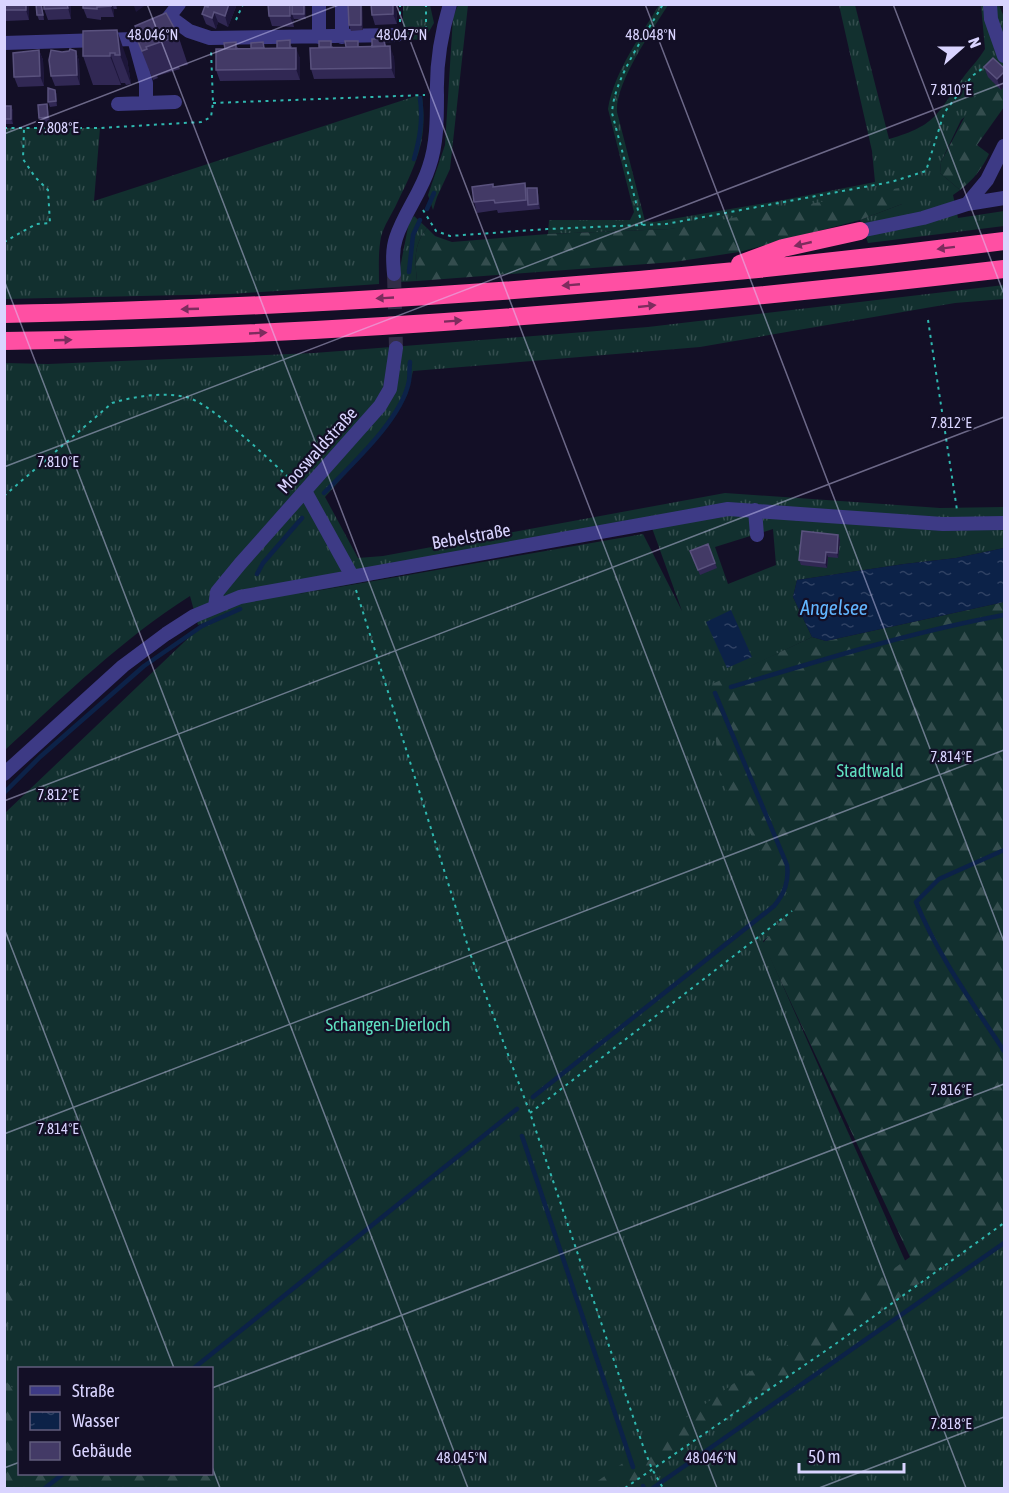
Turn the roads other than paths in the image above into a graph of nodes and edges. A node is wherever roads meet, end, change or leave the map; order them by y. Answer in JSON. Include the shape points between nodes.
{"nodes":[{"id":1,"x":179,"y":4,"type":"edge"},
{"id":2,"x":319,"y":4,"type":"edge"},
{"id":3,"x":342,"y":4,"type":"edge"},
{"id":4,"x":450,"y":4,"type":"edge"},
{"id":5,"x":990,"y":4,"type":"edge"},
{"id":6,"x":170,"y":17,"type":"junction"},
{"id":7,"x":397,"y":34,"type":"dead end"},
{"id":8,"x":319,"y":37,"type":"junction"},
{"id":9,"x":342,"y":37,"type":"junction"},
{"id":10,"x":134,"y":39,"type":"junction"},
{"id":11,"x":4,"y":43,"type":"edge"},
{"id":12,"x":1004,"y":55,"type":"edge"},
{"id":13,"x":175,"y":102,"type":"dead end"},
{"id":14,"x":146,"y":103,"type":"junction"},
{"id":15,"x":118,"y":105,"type":"dead end"},
{"id":16,"x":1004,"y":148,"type":"edge"},
{"id":17,"x":1005,"y":198,"type":"edge"},
{"id":18,"x":967,"y":204,"type":"junction"},
{"id":19,"x":860,"y":231,"type":"joint"},
{"id":20,"x":1005,"y":241,"type":"edge"},
{"id":21,"x":1005,"y":268,"type":"edge"},
{"id":22,"x":394,"y":274,"type":"tunnel mouth"},
{"id":23,"x":713,"y":274,"type":"junction"},
{"id":24,"x":4,"y":314,"type":"edge"},
{"id":25,"x":4,"y":341,"type":"edge"},
{"id":26,"x":396,"y":348,"type":"tunnel mouth"},
{"id":27,"x":305,"y":491,"type":"junction"},
{"id":28,"x":755,"y":510,"type":"junction"},
{"id":29,"x":1005,"y":523,"type":"edge"},
{"id":30,"x":757,"y":535,"type":"dead end"},
{"id":31,"x":240,"y":564,"type":"junction"},
{"id":32,"x":352,"y":576,"type":"junction"},
{"id":33,"x":240,"y":597,"type":"junction"},
{"id":34,"x":215,"y":607,"type":"junction"},
{"id":35,"x":4,"y":774,"type":"edge"}],
"edges":[{"from":1,"to":6,"type":"street"},
{"from":2,"to":8,"type":"street"},
{"from":3,"to":9,"type":"street"},
{"from":4,"to":22,"type":"street","via":[[440,45],[435,141],[416,200],[396,238]]},
{"from":5,"to":12,"type":"street","via":[[991,19]]},
{"from":6,"to":8,"type":"street","via":[[189,31],[210,38]]},
{"from":6,"to":10,"type":"street"},
{"from":7,"to":9,"type":"street"},
{"from":8,"to":9,"type":"street"},
{"from":10,"to":11,"type":"street"},
{"from":10,"to":14,"type":"street","via":[[146,83]]},
{"from":13,"to":14,"type":"street"},
{"from":14,"to":15,"type":"street"},
{"from":16,"to":18,"type":"street","via":[[987,180]]},
{"from":17,"to":18,"type":"street"},
{"from":18,"to":19,"type":"street"},
{"from":19,"to":23,"type":"highway","one_way":true,"via":[[783,248]]},
{"from":20,"to":23,"type":"highway","one_way":true},
{"from":25,"to":21,"type":"highway","one_way":true,"via":[[249,334],[581,313]]},
{"from":23,"to":24,"type":"highway","one_way":true,"via":[[246,307]]},
{"from":26,"to":27,"type":"street","name":"Mooswaldstraße","via":[[390,389],[380,406]]},
{"from":27,"to":31,"type":"street","name":"Mooswaldstraße"},
{"from":27,"to":32,"type":"street"},
{"from":28,"to":29,"type":"street","name":"Bebelstraße","via":[[943,524]]},
{"from":28,"to":30,"type":"street"},
{"from":28,"to":32,"type":"street","name":"Bebelstraße","via":[[728,509],[657,520]]},
{"from":31,"to":33,"type":"street"},
{"from":31,"to":34,"type":"street","name":"Mooswaldstraße","via":[[217,592]]},
{"from":32,"to":33,"type":"street","name":"Bebelstraße"},
{"from":33,"to":34,"type":"street","name":"Bebelstraße"},
{"from":34,"to":35,"type":"street","name":"Bebelstraße","via":[[194,616],[123,666]]}]}
